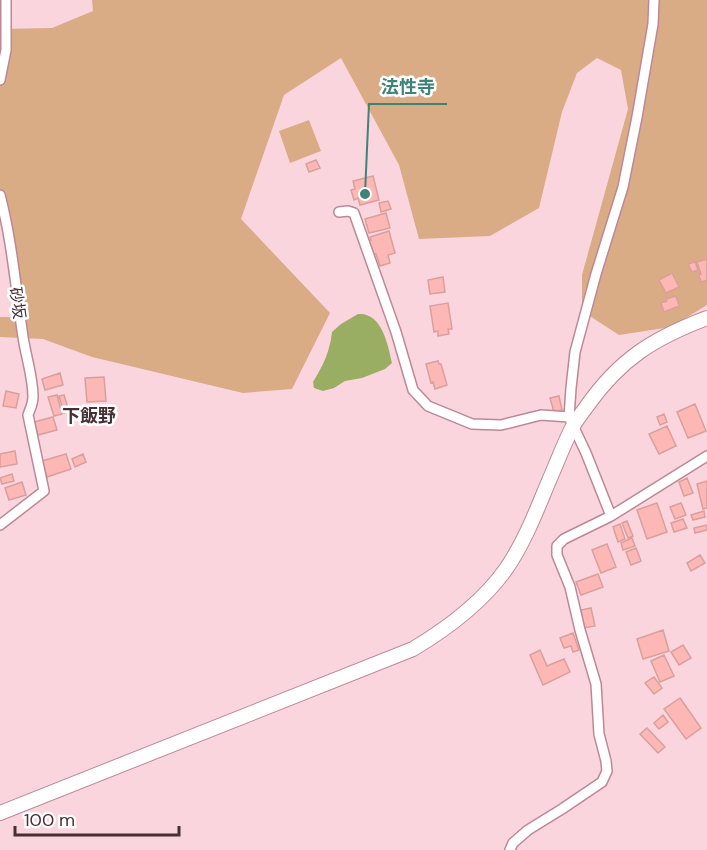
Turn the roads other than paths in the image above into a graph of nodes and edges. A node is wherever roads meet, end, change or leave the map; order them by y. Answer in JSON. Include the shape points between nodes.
{"nodes":[{"id":1,"x":6,"y":0,"type":"edge"},
{"id":2,"x":654,"y":0,"type":"edge"},
{"id":3,"x":0,"y":80,"type":"edge"},
{"id":4,"x":0,"y":195,"type":"edge"},
{"id":5,"x":339,"y":212,"type":"dead end"},
{"id":6,"x":707,"y":318,"type":"edge"},
{"id":7,"x":571,"y":422,"type":"junction"},
{"id":8,"x":707,"y":456,"type":"edge"},
{"id":9,"x":611,"y":516,"type":"junction"},
{"id":10,"x":0,"y":525,"type":"edge"},
{"id":11,"x":0,"y":813,"type":"edge"},
{"id":12,"x":510,"y":850,"type":"edge"}],
"edges":[{"from":1,"to":3,"type":"street","via":[[6,50]]},
{"from":2,"to":7,"type":"street","via":[[638,117],[623,187],[575,352]]},
{"from":4,"to":10,"type":"street","name":"砂坂","via":[[31,375],[33,397],[28,415],[44,491]]},
{"from":5,"to":7,"type":"street","via":[[354,213],[413,390],[428,406],[472,424],[501,425],[541,415]]},
{"from":6,"to":7,"type":"street","via":[[658,339],[631,357]]},
{"from":7,"to":9,"type":"street"},
{"from":7,"to":11,"type":"street","via":[[533,519],[506,569],[483,596],[436,636],[413,649]]},
{"from":8,"to":9,"type":"street"},
{"from":9,"to":12,"type":"street","via":[[556,546],[596,684],[599,734],[607,771],[602,782],[528,830]]}]}
